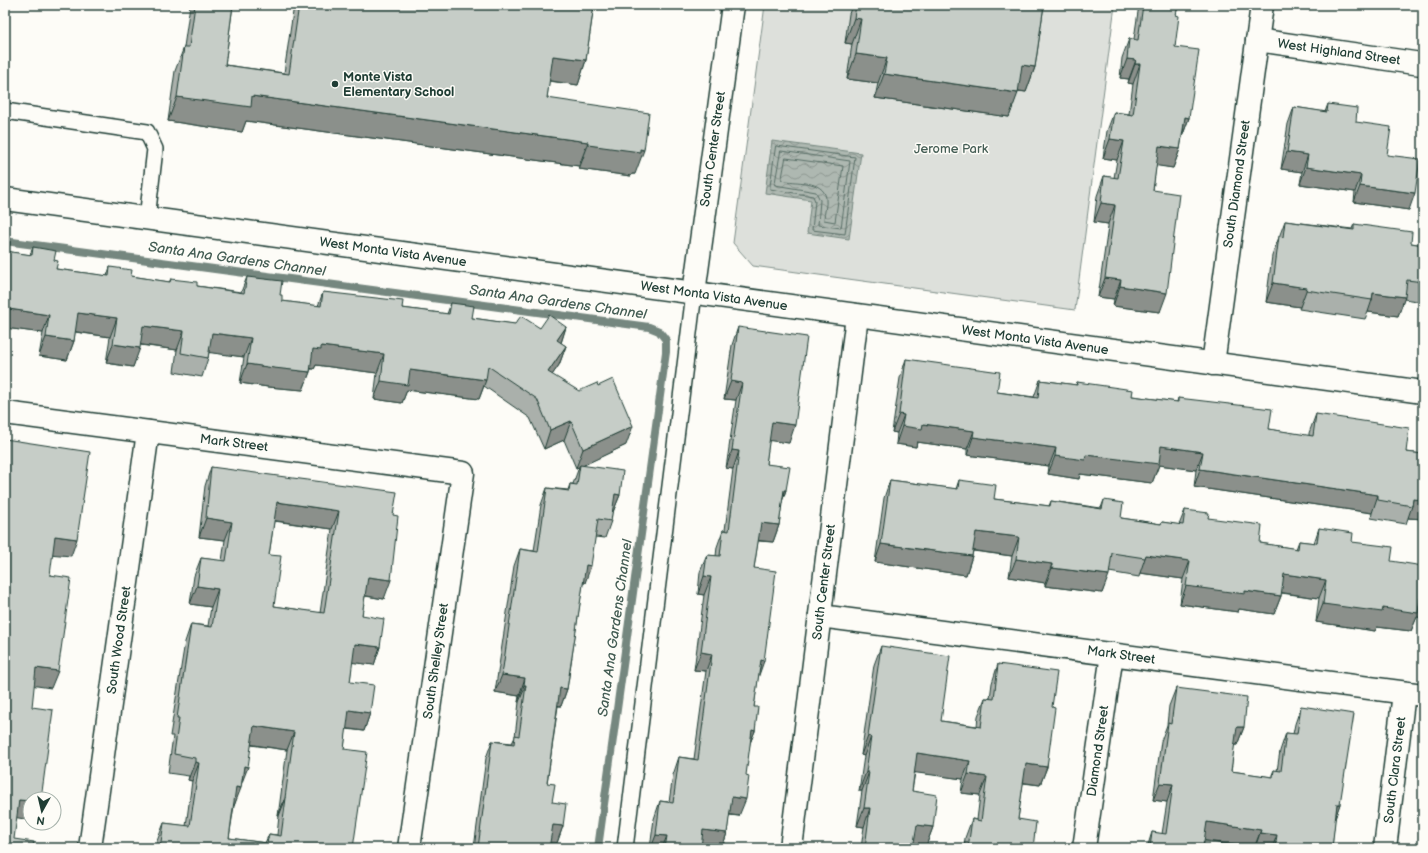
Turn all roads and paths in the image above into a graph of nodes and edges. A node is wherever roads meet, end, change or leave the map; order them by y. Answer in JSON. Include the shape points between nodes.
{"nodes":[{"id":1,"x":732,"y":5,"type":"edge"},
{"id":2,"x":1262,"y":5,"type":"edge"},
{"id":3,"x":1257,"y":40,"type":"junction"},
{"id":4,"x":1421,"y":64,"type":"dead end"},
{"id":5,"x":5,"y":112,"type":"edge"},
{"id":6,"x":5,"y":199,"type":"edge"},
{"id":7,"x":147,"y":219,"type":"junction"},
{"id":8,"x":694,"y":293,"type":"junction"},
{"id":9,"x":857,"y":316,"type":"junction"},
{"id":10,"x":1213,"y":364,"type":"junction"},
{"id":11,"x":1423,"y":392,"type":"edge"},
{"id":12,"x":5,"y":413,"type":"edge"},
{"id":13,"x":148,"y":432,"type":"junction"},
{"id":14,"x":463,"y":473,"type":"joint"},
{"id":15,"x":820,"y":616,"type":"junction"},
{"id":16,"x":1112,"y":654,"type":"junction"},
{"id":17,"x":1414,"y":694,"type":"edge"},
{"id":18,"x":90,"y":848,"type":"edge"},
{"id":19,"x":409,"y":848,"type":"edge"},
{"id":20,"x":625,"y":848,"type":"edge"},
{"id":21,"x":791,"y":848,"type":"edge"},
{"id":22,"x":1084,"y":848,"type":"edge"},
{"id":23,"x":1385,"y":848,"type":"edge"}],
"edges":[{"from":1,"to":8,"type":"street","name":"South Center Street"},
{"from":2,"to":3,"type":"street","name":"South Diamond Street"},
{"from":3,"to":4,"type":"street","name":"West Highland Street"},
{"from":3,"to":10,"type":"street","name":"South Diamond Street"},
{"from":5,"to":7,"type":"lane","via":[[147,132],[155,148]]},
{"from":6,"to":7,"type":"street","name":"West Monta Vista Avenue"},
{"from":7,"to":8,"type":"street","name":"West Monta Vista Avenue"},
{"from":8,"to":9,"type":"street","name":"West Monta Vista Avenue"},
{"from":8,"to":20,"type":"lane"},
{"from":9,"to":10,"type":"street","name":"West Monta Vista Avenue"},
{"from":9,"to":15,"type":"street","name":"South Center Street"},
{"from":10,"to":11,"type":"street","name":"West Monta Vista Avenue"},
{"from":12,"to":13,"type":"street","name":"Mark Street"},
{"from":13,"to":14,"type":"street","name":"Mark Street"},
{"from":13,"to":18,"type":"street","name":"South Wood Street"},
{"from":14,"to":19,"type":"street","name":"South Shelley Street"},
{"from":15,"to":16,"type":"street","name":"Mark Street"},
{"from":15,"to":21,"type":"street","name":"South Center Street"},
{"from":16,"to":17,"type":"street","name":"Mark Street"},
{"from":16,"to":22,"type":"street","name":"Diamond Street"},
{"from":17,"to":23,"type":"street","name":"South Clara Street"}]}
